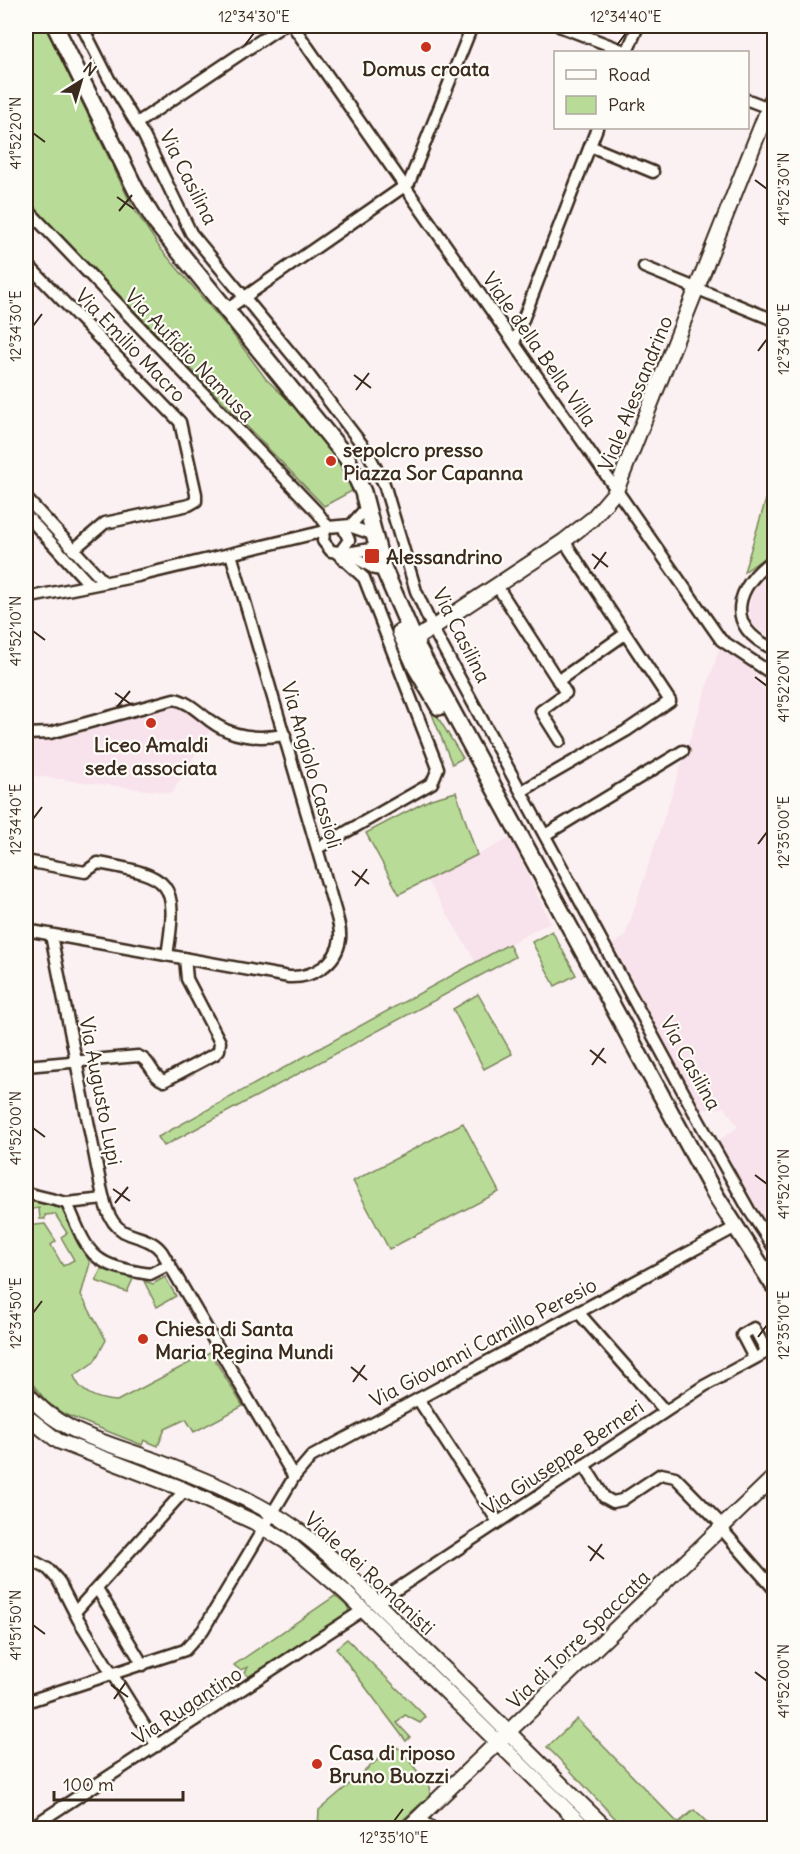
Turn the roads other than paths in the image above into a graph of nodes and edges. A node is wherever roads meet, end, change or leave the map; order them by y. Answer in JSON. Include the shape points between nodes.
{"nodes":[{"id":1,"x":55,"y":26,"type":"edge"},
{"id":2,"x":82,"y":26,"type":"edge"},
{"id":3,"x":282,"y":26,"type":"edge"},
{"id":4,"x":293,"y":26,"type":"edge"},
{"id":5,"x":472,"y":26,"type":"edge"},
{"id":6,"x":559,"y":26,"type":"edge"},
{"id":7,"x":638,"y":26,"type":"edge"},
{"id":8,"x":624,"y":51,"type":"edge"},
{"id":9,"x":627,"y":51,"type":"edge"},
{"id":10,"x":774,"y":94,"type":"edge"},
{"id":11,"x":749,"y":101,"type":"edge"},
{"id":12,"x":769,"y":108,"type":"junction"},
{"id":13,"x":137,"y":123,"type":"junction"},
{"id":14,"x":597,"y":129,"type":"edge"},
{"id":15,"x":590,"y":146,"type":"junction"},
{"id":16,"x":653,"y":172,"type":"dead end"},
{"id":17,"x":405,"y":188,"type":"junction"},
{"id":18,"x":26,"y":208,"type":"edge"},
{"id":19,"x":30,"y":267,"type":"dead end"},
{"id":20,"x":644,"y":267,"type":"dead end"},
{"id":21,"x":698,"y":289,"type":"junction"},
{"id":22,"x":244,"y":298,"type":"junction"},
{"id":23,"x":226,"y":310,"type":"junction"},
{"id":24,"x":774,"y":320,"type":"edge"},
{"id":25,"x":514,"y":343,"type":"junction"},
{"id":26,"x":616,"y":491,"type":"junction"},
{"id":27,"x":26,"y":498,"type":"edge"},
{"id":28,"x":366,"y":508,"type":"junction"},
{"id":29,"x":26,"y":515,"type":"edge"},
{"id":30,"x":346,"y":526,"type":"junction"},
{"id":31,"x":327,"y":529,"type":"junction"},
{"id":32,"x":292,"y":540,"type":"junction"},
{"id":33,"x":374,"y":541,"type":"junction"},
{"id":34,"x":564,"y":541,"type":"junction"},
{"id":35,"x":324,"y":544,"type":"junction"},
{"id":36,"x":73,"y":550,"type":"junction"},
{"id":37,"x":341,"y":552,"type":"junction"},
{"id":38,"x":231,"y":554,"type":"junction"},
{"id":39,"x":774,"y":560,"type":"edge"},
{"id":40,"x":384,"y":570,"type":"junction"},
{"id":41,"x":104,"y":582,"type":"junction"},
{"id":42,"x":90,"y":585,"type":"junction"},
{"id":43,"x":497,"y":586,"type":"junction"},
{"id":44,"x":26,"y":598,"type":"edge"},
{"id":45,"x":433,"y":630,"type":"junction"},
{"id":46,"x":625,"y":634,"type":"junction"},
{"id":47,"x":414,"y":640,"type":"junction"},
{"id":48,"x":774,"y":649,"type":"edge"},
{"id":49,"x":774,"y":675,"type":"edge"},
{"id":50,"x":558,"y":681,"type":"junction"},
{"id":51,"x":26,"y":734,"type":"edge"},
{"id":52,"x":285,"y":735,"type":"junction"},
{"id":53,"x":560,"y":741,"type":"dead end"},
{"id":54,"x":683,"y":751,"type":"dead end"},
{"id":55,"x":479,"y":759,"type":"junction"},
{"id":56,"x":522,"y":791,"type":"junction"},
{"id":57,"x":545,"y":835,"type":"junction"},
{"id":58,"x":318,"y":848,"type":"junction"},
{"id":59,"x":26,"y":861,"type":"edge"},
{"id":60,"x":26,"y":930,"type":"edge"},
{"id":61,"x":51,"y":935,"type":"junction"},
{"id":62,"x":168,"y":955,"type":"junction"},
{"id":63,"x":185,"y":958,"type":"junction"},
{"id":64,"x":77,"y":1062,"type":"junction"},
{"id":65,"x":26,"y":1066,"type":"edge"},
{"id":66,"x":699,"y":1121,"type":"junction"},
{"id":67,"x":709,"y":1138,"type":"junction"},
{"id":68,"x":686,"y":1140,"type":"junction"},
{"id":69,"x":26,"y":1193,"type":"edge"},
{"id":70,"x":104,"y":1199,"type":"junction"},
{"id":71,"x":67,"y":1203,"type":"junction"},
{"id":72,"x":734,"y":1228,"type":"junction"},
{"id":73,"x":774,"y":1248,"type":"edge"},
{"id":74,"x":170,"y":1264,"type":"junction"},
{"id":75,"x":774,"y":1286,"type":"edge"},
{"id":76,"x":578,"y":1312,"type":"junction"},
{"id":77,"x":771,"y":1350,"type":"edge"},
{"id":78,"x":754,"y":1358,"type":"junction"},
{"id":79,"x":26,"y":1392,"type":"edge"},
{"id":80,"x":418,"y":1399,"type":"junction"},
{"id":81,"x":665,"y":1411,"type":"junction"},
{"id":82,"x":28,"y":1422,"type":"edge"},
{"id":83,"x":584,"y":1465,"type":"junction"},
{"id":84,"x":294,"y":1477,"type":"junction"},
{"id":85,"x":774,"y":1477,"type":"edge"},
{"id":86,"x":185,"y":1490,"type":"junction"},
{"id":87,"x":273,"y":1514,"type":"junction"},
{"id":88,"x":498,"y":1522,"type":"junction"},
{"id":89,"x":723,"y":1526,"type":"junction"},
{"id":90,"x":264,"y":1528,"type":"junction"},
{"id":91,"x":26,"y":1557,"type":"edge"},
{"id":92,"x":774,"y":1589,"type":"edge"},
{"id":93,"x":98,"y":1590,"type":"junction"},
{"id":94,"x":376,"y":1603,"type":"junction"},
{"id":95,"x":363,"y":1610,"type":"junction"},
{"id":96,"x":75,"y":1612,"type":"junction"},
{"id":97,"x":143,"y":1665,"type":"junction"},
{"id":98,"x":112,"y":1675,"type":"junction"},
{"id":99,"x":26,"y":1702,"type":"edge"},
{"id":100,"x":510,"y":1731,"type":"junction"},
{"id":101,"x":499,"y":1743,"type":"junction"},
{"id":102,"x":157,"y":1746,"type":"junction"},
{"id":103,"x":418,"y":1818,"type":"junction"},
{"id":104,"x":30,"y":1828,"type":"edge"},
{"id":105,"x":408,"y":1828,"type":"edge"},
{"id":106,"x":432,"y":1828,"type":"edge"},
{"id":107,"x":585,"y":1828,"type":"edge"},
{"id":108,"x":606,"y":1828,"type":"edge"}],
"edges":[{"from":1,"to":23,"type":"main road","via":[[143,203]]},
{"from":2,"to":13,"type":"street","name":"Via Casilina"},
{"from":3,"to":13,"type":"street"},
{"from":4,"to":17,"type":"street","name":"Viale della Bella Villa"},
{"from":5,"to":17,"type":"street"},
{"from":6,"to":8,"type":"street"},
{"from":7,"to":9,"type":"street"},
{"from":10,"to":12,"type":"street","name":"Viale Alessandrino"},
{"from":11,"to":12,"type":"street"},
{"from":12,"to":21,"type":"street","name":"Viale Alessandrino"},
{"from":13,"to":22,"type":"street","name":"Via Casilina","via":[[191,233]]},
{"from":14,"to":15,"type":"street"},
{"from":15,"to":16,"type":"street"},
{"from":15,"to":25,"type":"street"},
{"from":17,"to":22,"type":"street"},
{"from":17,"to":25,"type":"street","name":"Viale della Bella Villa"},
{"from":18,"to":31,"type":"street","name":"Via Aufidio Namusa","via":[[318,513]]},
{"from":19,"to":36,"type":"street","name":"Via Emilio Macro","via":[[180,422],[196,494],[196,501],[189,505],[102,524]]},
{"from":20,"to":21,"type":"street"},
{"from":21,"to":24,"type":"street"},
{"from":21,"to":26,"type":"street","name":"Viale Alessandrino"},
{"from":22,"to":23,"type":"street"},
{"from":22,"to":45,"type":"street","name":"Via Casilina","via":[[368,451],[384,484],[416,591]]},
{"from":23,"to":28,"type":"main road","via":[[343,452],[361,487]]},
{"from":25,"to":26,"type":"street","name":"Viale della Bella Villa"},
{"from":26,"to":34,"type":"street","name":"Viale Alessandrino","via":[[592,519]]},
{"from":26,"to":49,"type":"street","name":"Viale della Bella Villa","via":[[721,640]]},
{"from":27,"to":36,"type":"street"},
{"from":28,"to":30,"type":"street"},
{"from":28,"to":33,"type":"main road"},
{"from":29,"to":42,"type":"street"},
{"from":30,"to":31,"type":"street"},
{"from":30,"to":33,"type":"street"},
{"from":30,"to":37,"type":"street","via":[[349,540]]},
{"from":31,"to":32,"type":"street"},
{"from":31,"to":35,"type":"street"},
{"from":32,"to":35,"type":"street"},
{"from":32,"to":38,"type":"street"},
{"from":33,"to":37,"type":"street"},
{"from":33,"to":40,"type":"main road"},
{"from":34,"to":43,"type":"street","name":"Viale Alessandrino"},
{"from":34,"to":46,"type":"street"},
{"from":35,"to":37,"type":"street"},
{"from":36,"to":41,"type":"street"},
{"from":37,"to":40,"type":"street"},
{"from":37,"to":58,"type":"street","via":[[364,578],[438,768],[428,785]]},
{"from":38,"to":41,"type":"street"},
{"from":38,"to":52,"type":"street","name":"Via Angiolo Cassioli"},
{"from":39,"to":48,"type":"street","via":[[752,576],[741,599],[741,615],[747,630]]},
{"from":40,"to":47,"type":"main road"},
{"from":40,"to":55,"type":"main road","via":[[383,588],[411,659],[445,716]]},
{"from":41,"to":42,"type":"street"},
{"from":42,"to":44,"type":"street"},
{"from":43,"to":45,"type":"street","name":"Viale Alessandrino"},
{"from":43,"to":50,"type":"street"},
{"from":45,"to":47,"type":"street","name":"Viale Alessandrino"},
{"from":45,"to":56,"type":"street","name":"Via Casilina"},
{"from":46,"to":50,"type":"street"},
{"from":46,"to":56,"type":"street","via":[[670,701]]},
{"from":47,"to":55,"type":"main road"},
{"from":50,"to":53,"type":"street","via":[[566,693],[541,711]]},
{"from":51,"to":52,"type":"street","via":[[50,733],[174,699],[231,733],[255,738]]},
{"from":52,"to":58,"type":"street","name":"Via Angiolo Cassioli"},
{"from":54,"to":57,"type":"street"},
{"from":55,"to":68,"type":"main road"},
{"from":56,"to":57,"type":"street","name":"Via Casilina"},
{"from":57,"to":66,"type":"street","name":"Via Casilina"},
{"from":58,"to":63,"type":"street","name":"Via Angiolo Cassioli","via":[[340,936],[336,951],[321,968],[307,976],[290,977]]},
{"from":59,"to":62,"type":"street","via":[[85,872],[98,863],[154,877],[165,887],[173,904]]},
{"from":60,"to":61,"type":"street","name":"Via Angiolo Cassioli"},
{"from":61,"to":62,"type":"street","name":"Via Angiolo Cassioli"},
{"from":61,"to":64,"type":"street","name":"Via Augusto Lupi"},
{"from":62,"to":63,"type":"street","name":"Via Angiolo Cassioli"},
{"from":63,"to":64,"type":"street","via":[[186,975],[219,1039],[218,1052],[164,1081],[138,1056]]},
{"from":64,"to":65,"type":"street"},
{"from":64,"to":70,"type":"street","name":"Via Augusto Lupi"},
{"from":66,"to":67,"type":"street","name":"Via Casilina"},
{"from":66,"to":68,"type":"street"},
{"from":67,"to":68,"type":"street"},
{"from":67,"to":73,"type":"street","name":"Via Casilina"},
{"from":68,"to":72,"type":"main road"},
{"from":69,"to":71,"type":"street"},
{"from":70,"to":71,"type":"street"},
{"from":70,"to":74,"type":"street","name":"Via Augusto Lupi","via":[[117,1227],[155,1244]]},
{"from":71,"to":74,"type":"street","via":[[86,1248],[98,1260],[150,1274]]},
{"from":72,"to":75,"type":"main road"},
{"from":72,"to":76,"type":"street","name":"Via Giovanni Camillo Peresio"},
{"from":74,"to":84,"type":"street","name":"Via Augusto Lupi"},
{"from":76,"to":80,"type":"street","name":"Via Giovanni Camillo Peresio"},
{"from":76,"to":81,"type":"street"},
{"from":77,"to":78,"type":"street","name":"Via Giuseppe Berneri"},
{"from":77,"to":78,"type":"street","via":[[754,1328],[742,1335]]},
{"from":78,"to":81,"type":"street","name":"Via Giuseppe Berneri"},
{"from":79,"to":87,"type":"street","name":"Viale dei Romanisti","via":[[41,1410],[65,1427],[195,1478]]},
{"from":80,"to":84,"type":"street","name":"Via Giovanni Camillo Peresio","via":[[314,1454]]},
{"from":80,"to":88,"type":"street"},
{"from":81,"to":83,"type":"street","name":"Via Giuseppe Berneri"},
{"from":82,"to":86,"type":"street","name":"Viale dei Romanisti","via":[[64,1444]]},
{"from":83,"to":88,"type":"street","name":"Via Giuseppe Berneri"},
{"from":83,"to":89,"type":"street","via":[[604,1497],[613,1502],[659,1475],[670,1474]]},
{"from":84,"to":87,"type":"street","name":"Via Giovanni Camillo Peresio"},
{"from":85,"to":89,"type":"street","name":"Via di Torre Spaccata"},
{"from":86,"to":90,"type":"street","name":"Viale dei Romanisti"},
{"from":86,"to":93,"type":"street"},
{"from":87,"to":90,"type":"street","name":"Via Giovanni Camillo Peresio"},
{"from":87,"to":94,"type":"street","name":"Viale dei Romanisti","via":[[309,1539]]},
{"from":88,"to":94,"type":"street","name":"Via Giuseppe Berneri"},
{"from":89,"to":92,"type":"street"},
{"from":89,"to":100,"type":"street","name":"Via di Torre Spaccata"},
{"from":90,"to":95,"type":"street","name":"Viale dei Romanisti","via":[[296,1549]]},
{"from":90,"to":97,"type":"street","name":"Via Giovanni Camillo Peresio","via":[[194,1643],[181,1652]]},
{"from":91,"to":96,"type":"street","via":[[53,1573]]},
{"from":93,"to":96,"type":"street"},
{"from":93,"to":97,"type":"street"},
{"from":94,"to":100,"type":"street","name":"Viale dei Romanisti"},
{"from":95,"to":101,"type":"street","name":"Viale dei Romanisti"},
{"from":95,"to":102,"type":"street","name":"Via Rugantino"},
{"from":96,"to":98,"type":"street"},
{"from":97,"to":98,"type":"street","name":"Via Giovanni Camillo Peresio"},
{"from":98,"to":99,"type":"street","name":"Via Giovanni Camillo Peresio"},
{"from":98,"to":102,"type":"street"},
{"from":100,"to":101,"type":"street","name":"Via di Torre Spaccata"},
{"from":100,"to":108,"type":"street","name":"Viale dei Romanisti"},
{"from":101,"to":103,"type":"street","name":"Via di Torre Spaccata"},
{"from":101,"to":107,"type":"street","name":"Viale dei Romanisti"},
{"from":102,"to":104,"type":"street","name":"Via Rugantino"},
{"from":103,"to":105,"type":"street","name":"Via di Torre Spaccata"},
{"from":103,"to":106,"type":"street"}]}
